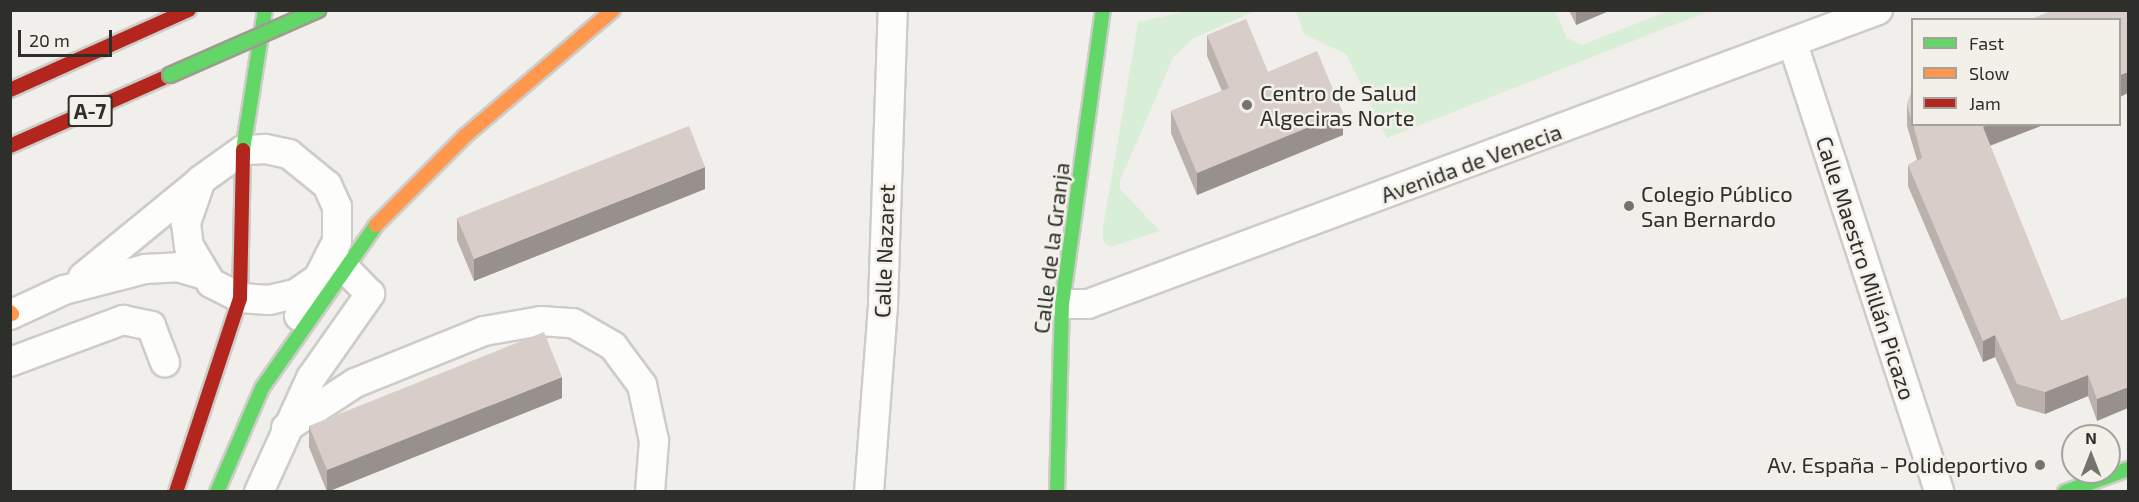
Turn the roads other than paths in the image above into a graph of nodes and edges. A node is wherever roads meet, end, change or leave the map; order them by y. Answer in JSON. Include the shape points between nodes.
{"nodes":[{"id":1,"x":265,"y":10,"type":"edge"},
{"id":2,"x":318,"y":10,"type":"edge"},
{"id":3,"x":614,"y":10,"type":"edge"},
{"id":4,"x":893,"y":10,"type":"edge"},
{"id":5,"x":1103,"y":10,"type":"edge"},
{"id":6,"x":1878,"y":10,"type":"edge"},
{"id":7,"x":185,"y":12,"type":"edge"},
{"id":8,"x":1794,"y":44,"type":"junction"},
{"id":9,"x":10,"y":90,"type":"edge"},
{"id":10,"x":10,"y":146,"type":"edge"},
{"id":11,"x":243,"y":150,"type":"junction"},
{"id":12,"x":201,"y":180,"type":"junction"},
{"id":13,"x":376,"y":225,"type":"joint"},
{"id":14,"x":204,"y":274,"type":"junction"},
{"id":15,"x":331,"y":276,"type":"junction"},
{"id":16,"x":64,"y":290,"type":"junction"},
{"id":17,"x":240,"y":298,"type":"junction"},
{"id":18,"x":1062,"y":304,"type":"junction"},
{"id":19,"x":11,"y":313,"type":"edge"},
{"id":20,"x":293,"y":338,"type":"joint"},
{"id":21,"x":10,"y":362,"type":"edge"},
{"id":22,"x":165,"y":362,"type":"dead end"},
{"id":23,"x":311,"y":378,"type":"junction"},
{"id":24,"x":286,"y":428,"type":"junction"},
{"id":25,"x":240,"y":435,"type":"junction"},
{"id":26,"x":2128,"y":469,"type":"edge"},
{"id":27,"x":177,"y":492,"type":"edge"},
{"id":28,"x":218,"y":492,"type":"edge"},
{"id":29,"x":259,"y":492,"type":"edge"},
{"id":30,"x":650,"y":492,"type":"edge"},
{"id":31,"x":869,"y":492,"type":"edge"},
{"id":32,"x":1057,"y":492,"type":"edge"},
{"id":33,"x":1939,"y":492,"type":"edge"},
{"id":34,"x":2065,"y":492,"type":"edge"}],
"edges":[{"from":1,"to":11,"type":"main road"},
{"from":2,"to":10,"type":"main road","number":"A-7","bridge":true},
{"from":3,"to":13,"type":"main road","via":[[492,112]]},
{"from":4,"to":31,"type":"street","name":"Calle Nazaret","via":[[883,304]]},
{"from":5,"to":18,"type":"main road","name":"Calle de la Granja"},
{"from":6,"to":8,"type":"street","name":"Avenida de Venecia"},
{"from":7,"to":9,"type":"main road","number":"A-7"},
{"from":8,"to":18,"type":"street","name":"Avenida de Venecia","via":[[1088,304]]},
{"from":8,"to":33,"type":"street","name":"Calle Maestro Millán Picazo"},
{"from":11,"to":12,"type":"street"},
{"from":11,"to":15,"type":"street","via":[[289,154],[327,185],[339,222]]},
{"from":11,"to":17,"type":"main road"},
{"from":12,"to":14,"type":"street","via":[[186,223],[189,246]]},
{"from":12,"to":16,"type":"street","via":[[132,241]]},
{"from":13,"to":15,"type":"street"},
{"from":14,"to":16,"type":"street","via":[[163,267]]},
{"from":14,"to":17,"type":"street"},
{"from":15,"to":17,"type":"street","via":[[289,296]]},
{"from":15,"to":20,"type":"street"},
{"from":15,"to":23,"type":"street","via":[[350,319]]},
{"from":16,"to":19,"type":"street"},
{"from":17,"to":27,"type":"main road"},
{"from":18,"to":32,"type":"main road","name":"Calle de la Granja"},
{"from":20,"to":25,"type":"main road"},
{"from":21,"to":22,"type":"street","via":[[123,320],[151,326]]},
{"from":23,"to":24,"type":"street"},
{"from":23,"to":25,"type":"street"},
{"from":24,"to":29,"type":"street"},
{"from":24,"to":30,"type":"street","via":[[355,383],[484,331],[541,321],[573,323],[613,346],[642,386],[654,441]]},
{"from":25,"to":28,"type":"main road"},
{"from":26,"to":34,"type":"main road"}]}
